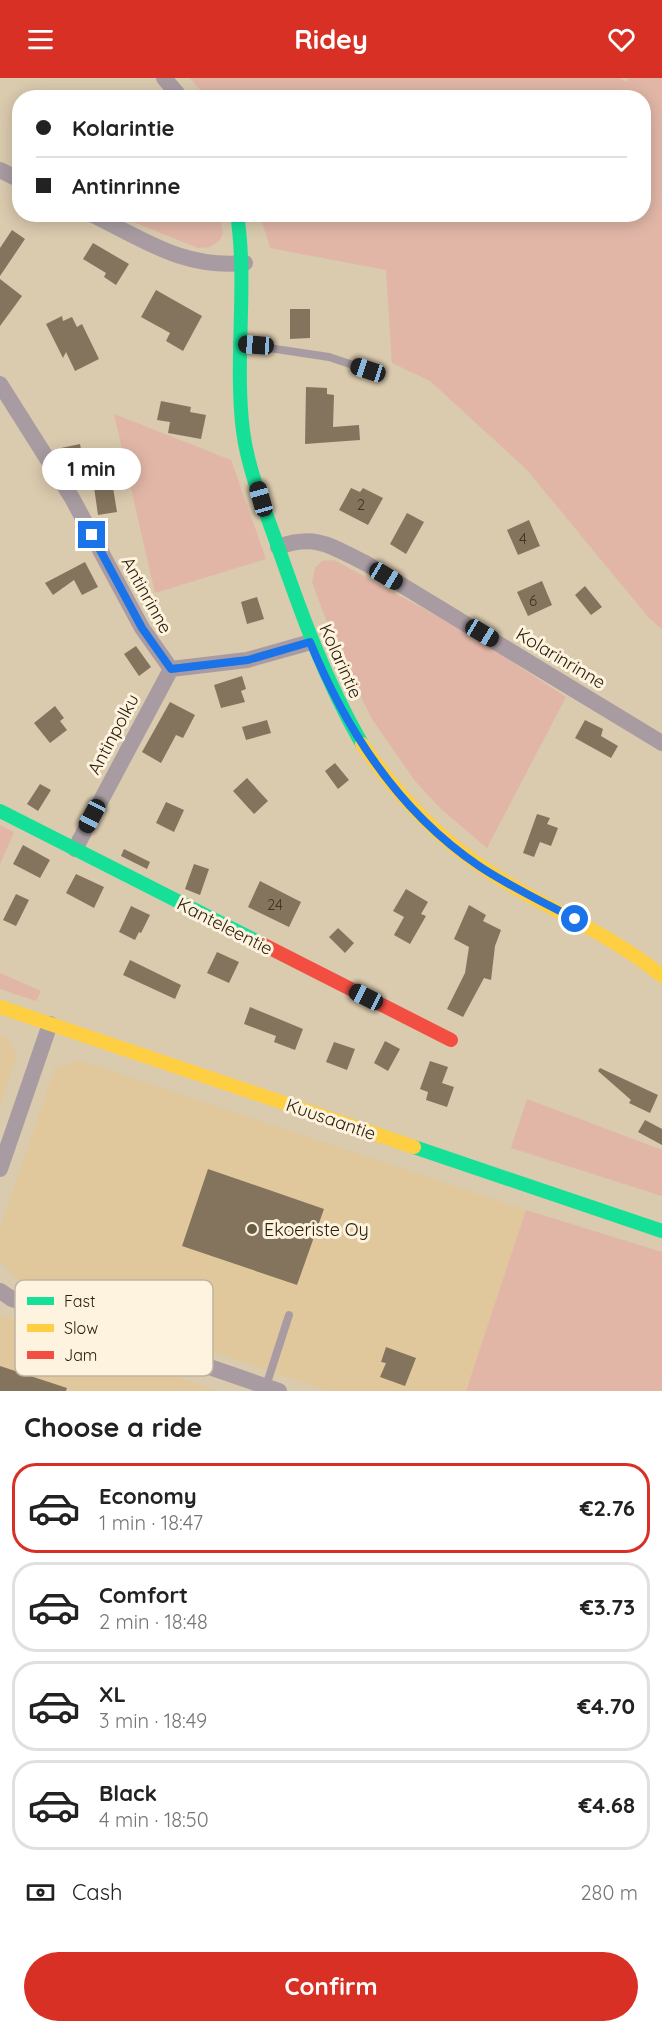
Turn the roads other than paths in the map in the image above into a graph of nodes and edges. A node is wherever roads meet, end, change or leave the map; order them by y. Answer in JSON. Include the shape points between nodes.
{"nodes":[{"id":1,"x":164,"y":78,"type":"edge"},
{"id":2,"x":174,"y":90,"type":"edge"},
{"id":3,"x":107,"y":222,"type":"edge"},
{"id":4,"x":238,"y":222,"type":"edge"},
{"id":5,"x":245,"y":263,"type":"junction"},
{"id":6,"x":242,"y":344,"type":"junction"},
{"id":7,"x":368,"y":370,"type":"dead end"},
{"id":8,"x":0,"y":384,"type":"edge"},
{"id":9,"x":278,"y":547,"type":"junction"},
{"id":10,"x":310,"y":642,"type":"junction"},
{"id":11,"x":171,"y":669,"type":"junction"},
{"id":12,"x":662,"y":743,"type":"edge"},
{"id":13,"x":0,"y":811,"type":"edge"},
{"id":14,"x":75,"y":849,"type":"junction"},
{"id":15,"x":662,"y":976,"type":"edge"},
{"id":16,"x":0,"y":1007,"type":"edge"},
{"id":17,"x":50,"y":1024,"type":"junction"},
{"id":18,"x":451,"y":1040,"type":"dead end"},
{"id":19,"x":0,"y":1169,"type":"edge"},
{"id":20,"x":662,"y":1231,"type":"edge"},
{"id":21,"x":0,"y":1291,"type":"edge"},
{"id":22,"x":15,"y":1300,"type":"edge"},
{"id":23,"x":289,"y":1315,"type":"dead end"},
{"id":24,"x":213,"y":1368,"type":"edge"},
{"id":25,"x":273,"y":1389,"type":"edge"}],
"edges":[{"from":1,"to":2,"type":"street"},
{"from":3,"to":5,"type":"street","via":[[184,260],[203,264]]},
{"from":4,"to":5,"type":"street","name":"Kolarintie"},
{"from":5,"to":6,"type":"street","name":"Kolarintie"},
{"from":6,"to":7,"type":"lane","via":[[329,357]]},
{"from":6,"to":9,"type":"street","name":"Kolarintie","via":[[247,452]]},
{"from":8,"to":11,"type":"street","name":"Antinrinne","via":[[72,498],[142,628]]},
{"from":9,"to":10,"type":"street","name":"Kolarintie"},
{"from":9,"to":12,"type":"street","name":"Kolarinrinne","via":[[306,540],[367,564]]},
{"from":10,"to":11,"type":"street","via":[[248,660]]},
{"from":10,"to":15,"type":"street","name":"Kolarintie","via":[[351,728],[386,778],[422,818],[479,866],[613,938]]},
{"from":11,"to":14,"type":"street","name":"Antinpolku"},
{"from":13,"to":14,"type":"street","name":"Kanteleentie"},
{"from":14,"to":18,"type":"street","name":"Kanteleentie"},
{"from":16,"to":17,"type":"street","name":"Kuusaantie"},
{"from":17,"to":19,"type":"street"},
{"from":17,"to":20,"type":"street","name":"Kuusaantie"},
{"from":21,"to":22,"type":"street"},
{"from":23,"to":25,"type":"lane"},
{"from":24,"to":25,"type":"street"}]}
